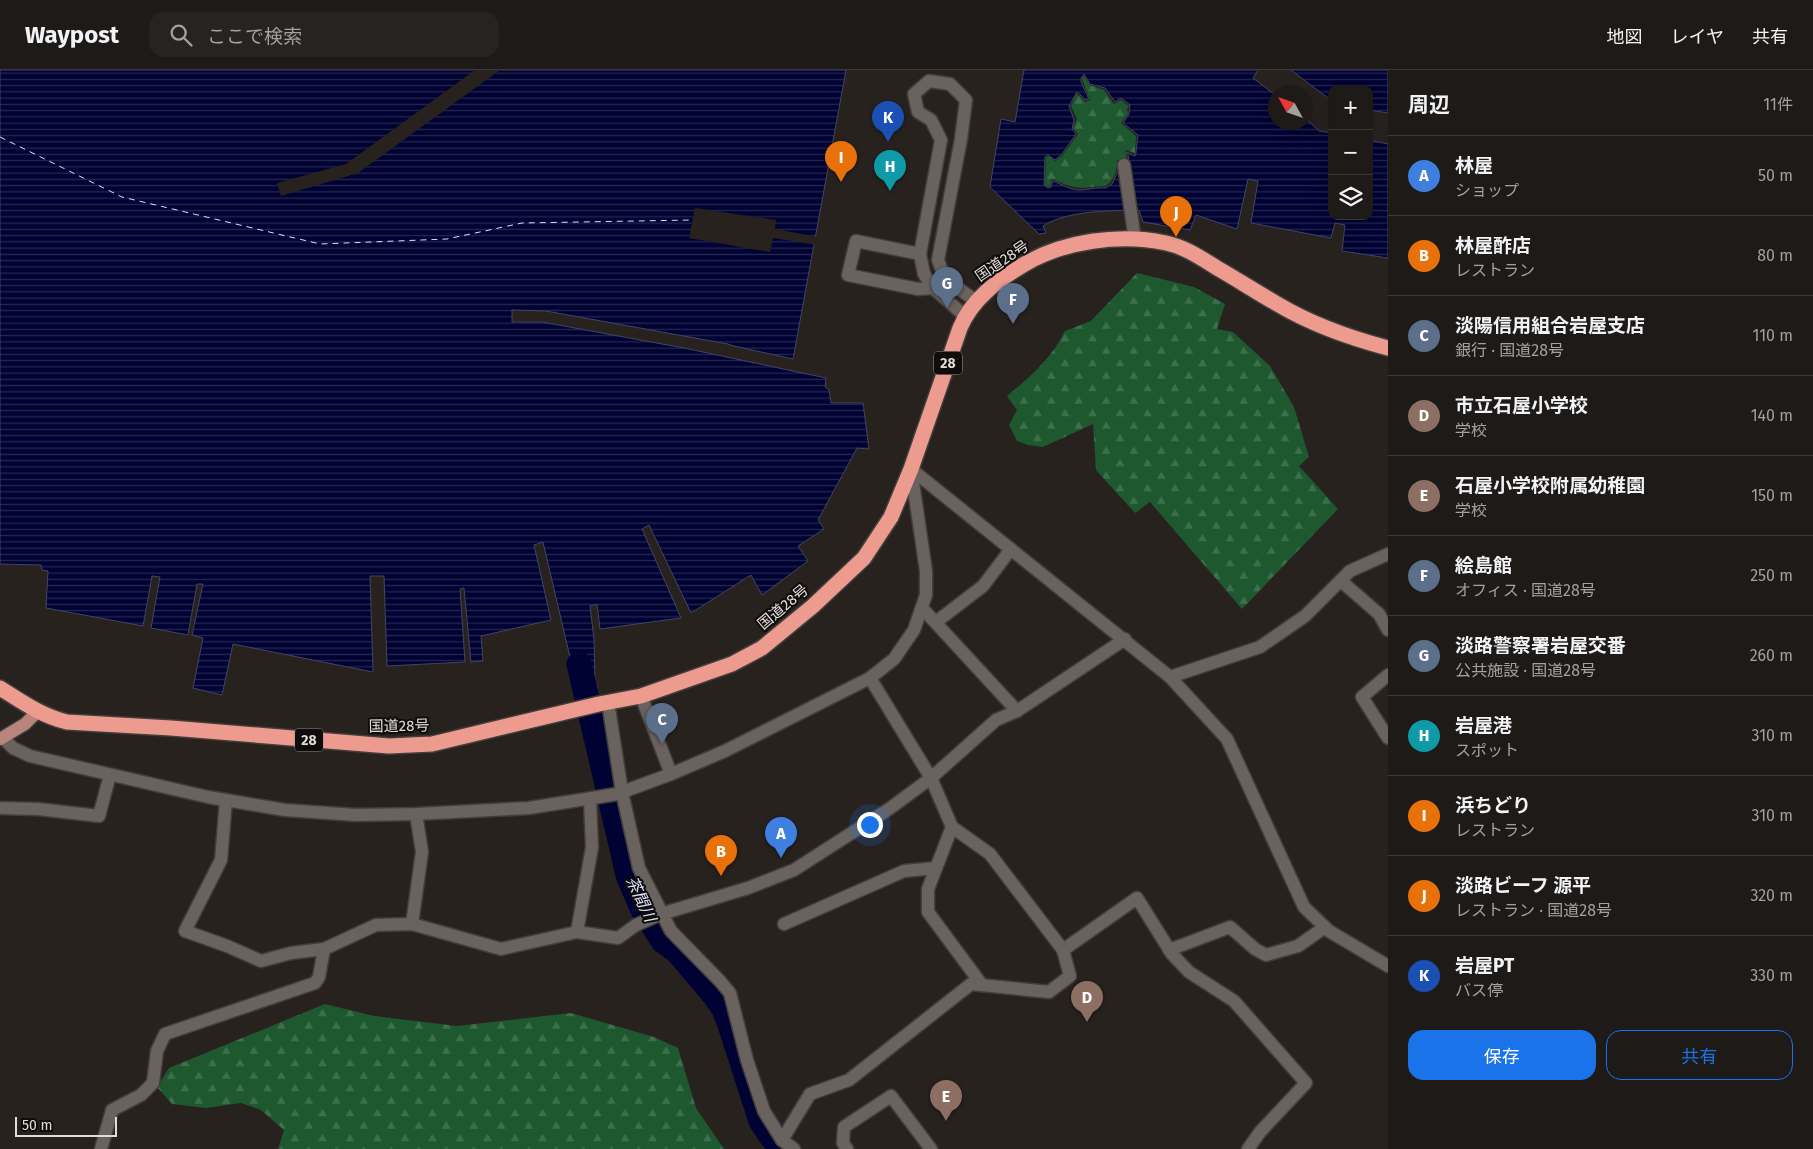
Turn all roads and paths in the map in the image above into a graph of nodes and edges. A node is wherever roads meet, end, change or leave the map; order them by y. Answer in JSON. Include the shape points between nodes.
{"nodes":[{"id":1,"x":1124,"y":165,"type":"dead end"},
{"id":2,"x":1135,"y":240,"type":"junction"},
{"id":3,"x":920,"y":254,"type":"junction"},
{"id":4,"x":933,"y":288,"type":"junction"},
{"id":5,"x":976,"y":301,"type":"junction"},
{"id":6,"x":965,"y":316,"type":"junction"},
{"id":7,"x":1388,"y":348,"type":"edge"},
{"id":8,"x":911,"y":469,"type":"junction"},
{"id":9,"x":1011,"y":549,"type":"junction"},
{"id":10,"x":1388,"y":554,"type":"edge"},
{"id":11,"x":1341,"y":581,"type":"junction"},
{"id":12,"x":922,"y":608,"type":"junction"},
{"id":13,"x":936,"y":622,"type":"junction"},
{"id":14,"x":1388,"y":630,"type":"edge"},
{"id":15,"x":1125,"y":639,"type":"junction"},
{"id":16,"x":1388,"y":675,"type":"edge"},
{"id":17,"x":1170,"y":677,"type":"junction"},
{"id":18,"x":870,"y":678,"type":"junction"},
{"id":19,"x":0,"y":688,"type":"edge"},
{"id":20,"x":641,"y":696,"type":"junction"},
{"id":21,"x":604,"y":703,"type":"junction"},
{"id":22,"x":38,"y":712,"type":"junction"},
{"id":23,"x":1017,"y":712,"type":"junction"},
{"id":24,"x":2,"y":738,"type":"edge"},
{"id":25,"x":1388,"y":738,"type":"edge"},
{"id":26,"x":671,"y":774,"type":"junction"},
{"id":27,"x":110,"y":775,"type":"junction"},
{"id":28,"x":931,"y":778,"type":"junction"},
{"id":29,"x":620,"y":794,"type":"junction"},
{"id":30,"x":594,"y":799,"type":"junction"},
{"id":31,"x":226,"y":800,"type":"junction"},
{"id":32,"x":0,"y":808,"type":"edge"},
{"id":33,"x":416,"y":814,"type":"junction"},
{"id":34,"x":952,"y":827,"type":"junction"},
{"id":35,"x":936,"y":868,"type":"junction"},
{"id":36,"x":658,"y":915,"type":"junction"},
{"id":37,"x":412,"y":924,"type":"junction"},
{"id":38,"x":784,"y":924,"type":"dead end"},
{"id":39,"x":1325,"y":928,"type":"junction"},
{"id":40,"x":576,"y":932,"type":"junction"},
{"id":41,"x":324,"y":949,"type":"junction"},
{"id":42,"x":1063,"y":950,"type":"junction"},
{"id":43,"x":1169,"y":950,"type":"junction"},
{"id":44,"x":1388,"y":966,"type":"edge"},
{"id":45,"x":982,"y":985,"type":"junction"},
{"id":46,"x":782,"y":1140,"type":"junction"},
{"id":47,"x":101,"y":1149,"type":"edge"},
{"id":48,"x":794,"y":1149,"type":"edge"},
{"id":49,"x":847,"y":1149,"type":"edge"},
{"id":50,"x":931,"y":1149,"type":"edge"},
{"id":51,"x":1248,"y":1149,"type":"edge"}],
"edges":[{"from":1,"to":2,"type":"street"},
{"from":2,"to":5,"type":"highway","name":"国道28号","number":"28","via":[[1077,243],[1053,250],[1017,268]]},
{"from":2,"to":7,"type":"highway","name":"国道28号","number":"28","via":[[1167,243],[1190,252],[1298,314],[1350,338]]},
{"from":3,"to":4,"type":"street","via":[[924,274]]},
{"from":3,"to":4,"type":"street","via":[[856,242],[848,275],[918,289]]},
{"from":3,"to":5,"type":"street","via":[[941,140],[931,120],[918,112],[914,94],[929,81],[950,84],[966,100],[938,260],[945,279]]},
{"from":4,"to":6,"type":"street"},
{"from":5,"to":6,"type":"highway","name":"国道28号","number":"28"},
{"from":6,"to":8,"type":"highway","name":"国道28号","number":"28"},
{"from":8,"to":9,"type":"street"},
{"from":8,"to":12,"type":"street","via":[[926,571],[926,595]]},
{"from":8,"to":20,"type":"highway","name":"国道28号","number":"28","via":[[891,517],[864,558],[813,606],[762,648],[732,664]]},
{"from":9,"to":13,"type":"street","via":[[983,586]]},
{"from":9,"to":15,"type":"street"},
{"from":10,"to":11,"type":"street","via":[[1350,571]]},
{"from":11,"to":14,"type":"street","via":[[1379,614]]},
{"from":11,"to":17,"type":"street","via":[[1304,616],[1260,647]]},
{"from":12,"to":13,"type":"street"},
{"from":12,"to":18,"type":"street","via":[[914,630],[894,659]]},
{"from":13,"to":23,"type":"street"},
{"from":15,"to":17,"type":"street"},
{"from":15,"to":23,"type":"street"},
{"from":16,"to":25,"type":"street","via":[[1362,697]]},
{"from":17,"to":39,"type":"street","via":[[1227,739],[1304,907]]},
{"from":18,"to":26,"type":"street","via":[[725,751]]},
{"from":18,"to":28,"type":"street"},
{"from":19,"to":22,"type":"highway","name":"国道28号","number":"28"},
{"from":20,"to":21,"type":"highway","name":"国道28号","number":"28"},
{"from":20,"to":26,"type":"street"},
{"from":21,"to":22,"type":"highway","name":"国道28号","number":"28","via":[[432,744],[388,746],[68,722]]},
{"from":21,"to":29,"type":"street"},
{"from":22,"to":24,"type":"main road"},
{"from":23,"to":28,"type":"street","via":[[996,720]]},
{"from":24,"to":27,"type":"street","via":[[30,756]]},
{"from":26,"to":29,"type":"street"},
{"from":27,"to":31,"type":"street"},
{"from":27,"to":32,"type":"street","via":[[99,816]]},
{"from":28,"to":34,"type":"street"},
{"from":28,"to":36,"type":"street","via":[[890,809],[794,870],[748,888]]},
{"from":29,"to":30,"type":"street"},
{"from":29,"to":36,"type":"street","via":[[640,868]]},
{"from":30,"to":33,"type":"street","via":[[529,808]]},
{"from":30,"to":40,"type":"street","via":[[592,847]]},
{"from":31,"to":33,"type":"street","via":[[285,810],[356,815]]},
{"from":31,"to":41,"type":"street","via":[[221,860],[185,931],[261,961]]},
{"from":33,"to":37,"type":"street","via":[[422,852]]},
{"from":34,"to":35,"type":"street"},
{"from":34,"to":42,"type":"street","via":[[990,854]]},
{"from":35,"to":38,"type":"street","via":[[904,871]]},
{"from":35,"to":45,"type":"street","via":[[928,890],[928,912]]},
{"from":36,"to":40,"type":"street","via":[[618,938]]},
{"from":36,"to":46,"type":"street","via":[[730,993],[764,1111]]},
{"from":37,"to":40,"type":"street","via":[[501,949]]},
{"from":37,"to":41,"type":"street","via":[[376,925]]},
{"from":39,"to":43,"type":"street","via":[[1298,946],[1266,956],[1230,926]]},
{"from":39,"to":44,"type":"street"},
{"from":41,"to":47,"type":"street","via":[[315,983],[165,1034],[156,1051],[153,1083],[141,1095],[112,1110]]},
{"from":42,"to":43,"type":"street","via":[[1137,898]]},
{"from":42,"to":45,"type":"street","via":[[1070,976],[1049,992]]},
{"from":43,"to":51,"type":"street","via":[[1188,972],[1234,1001],[1306,1084]]},
{"from":45,"to":46,"type":"street","via":[[971,984],[849,1080],[810,1094]]},
{"from":46,"to":48,"type":"street"},
{"from":49,"to":50,"type":"street","via":[[843,1143],[844,1127],[891,1096]]}]}
